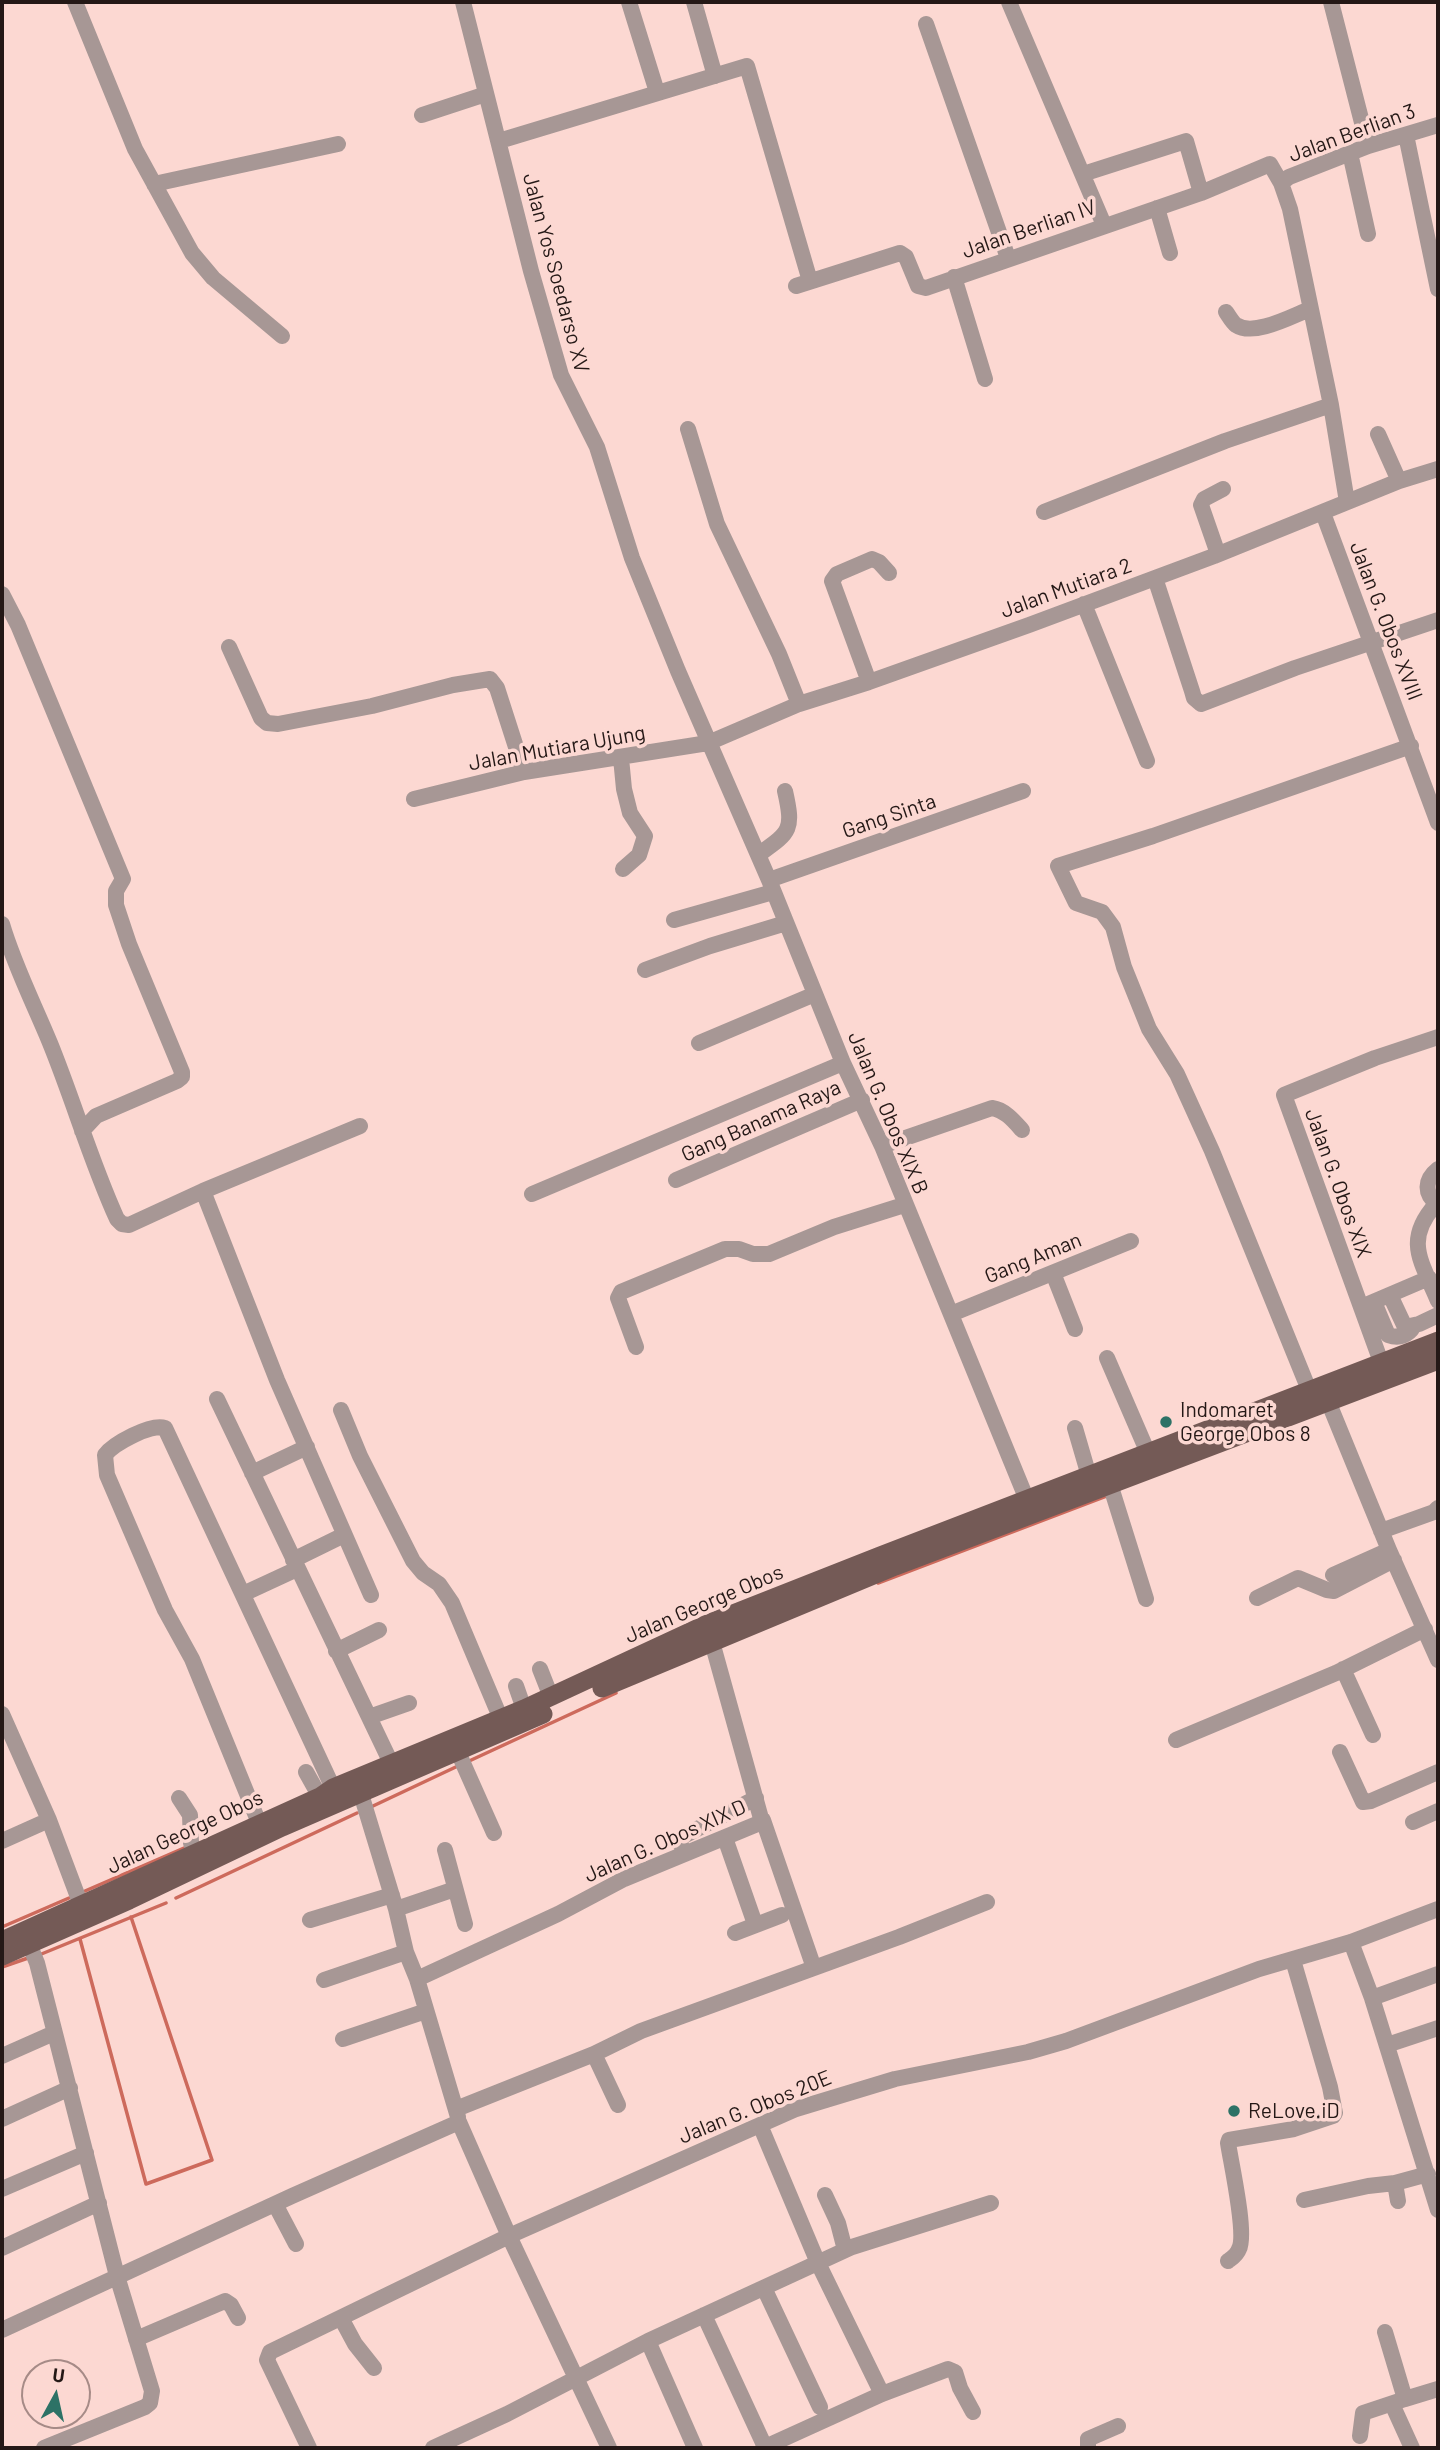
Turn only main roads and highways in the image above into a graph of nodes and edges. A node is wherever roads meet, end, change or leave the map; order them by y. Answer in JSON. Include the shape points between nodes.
{"nodes":[{"id":1,"x":1438,"y":1341,"type":"edge"},
{"id":2,"x":1438,"y":1360,"type":"edge"},
{"id":3,"x":2,"y":1941,"type":"edge"},
{"id":4,"x":30,"y":1948,"type":"junction"},
{"id":5,"x":2,"y":1956,"type":"edge"}],
"edges":[{"from":1,"to":4,"type":"main road","name":"Jalan George Obos","via":[[1307,1385],[1149,1453],[705,1625],[81,1905]]},
{"from":2,"to":4,"type":"main road","name":"Jalan George Obos","via":[[895,1566],[622,1679],[282,1828]]},
{"from":3,"to":4,"type":"main road","name":"Jalan George Obos"},
{"from":4,"to":5,"type":"main road","name":"Jalan George Obos"}]}
